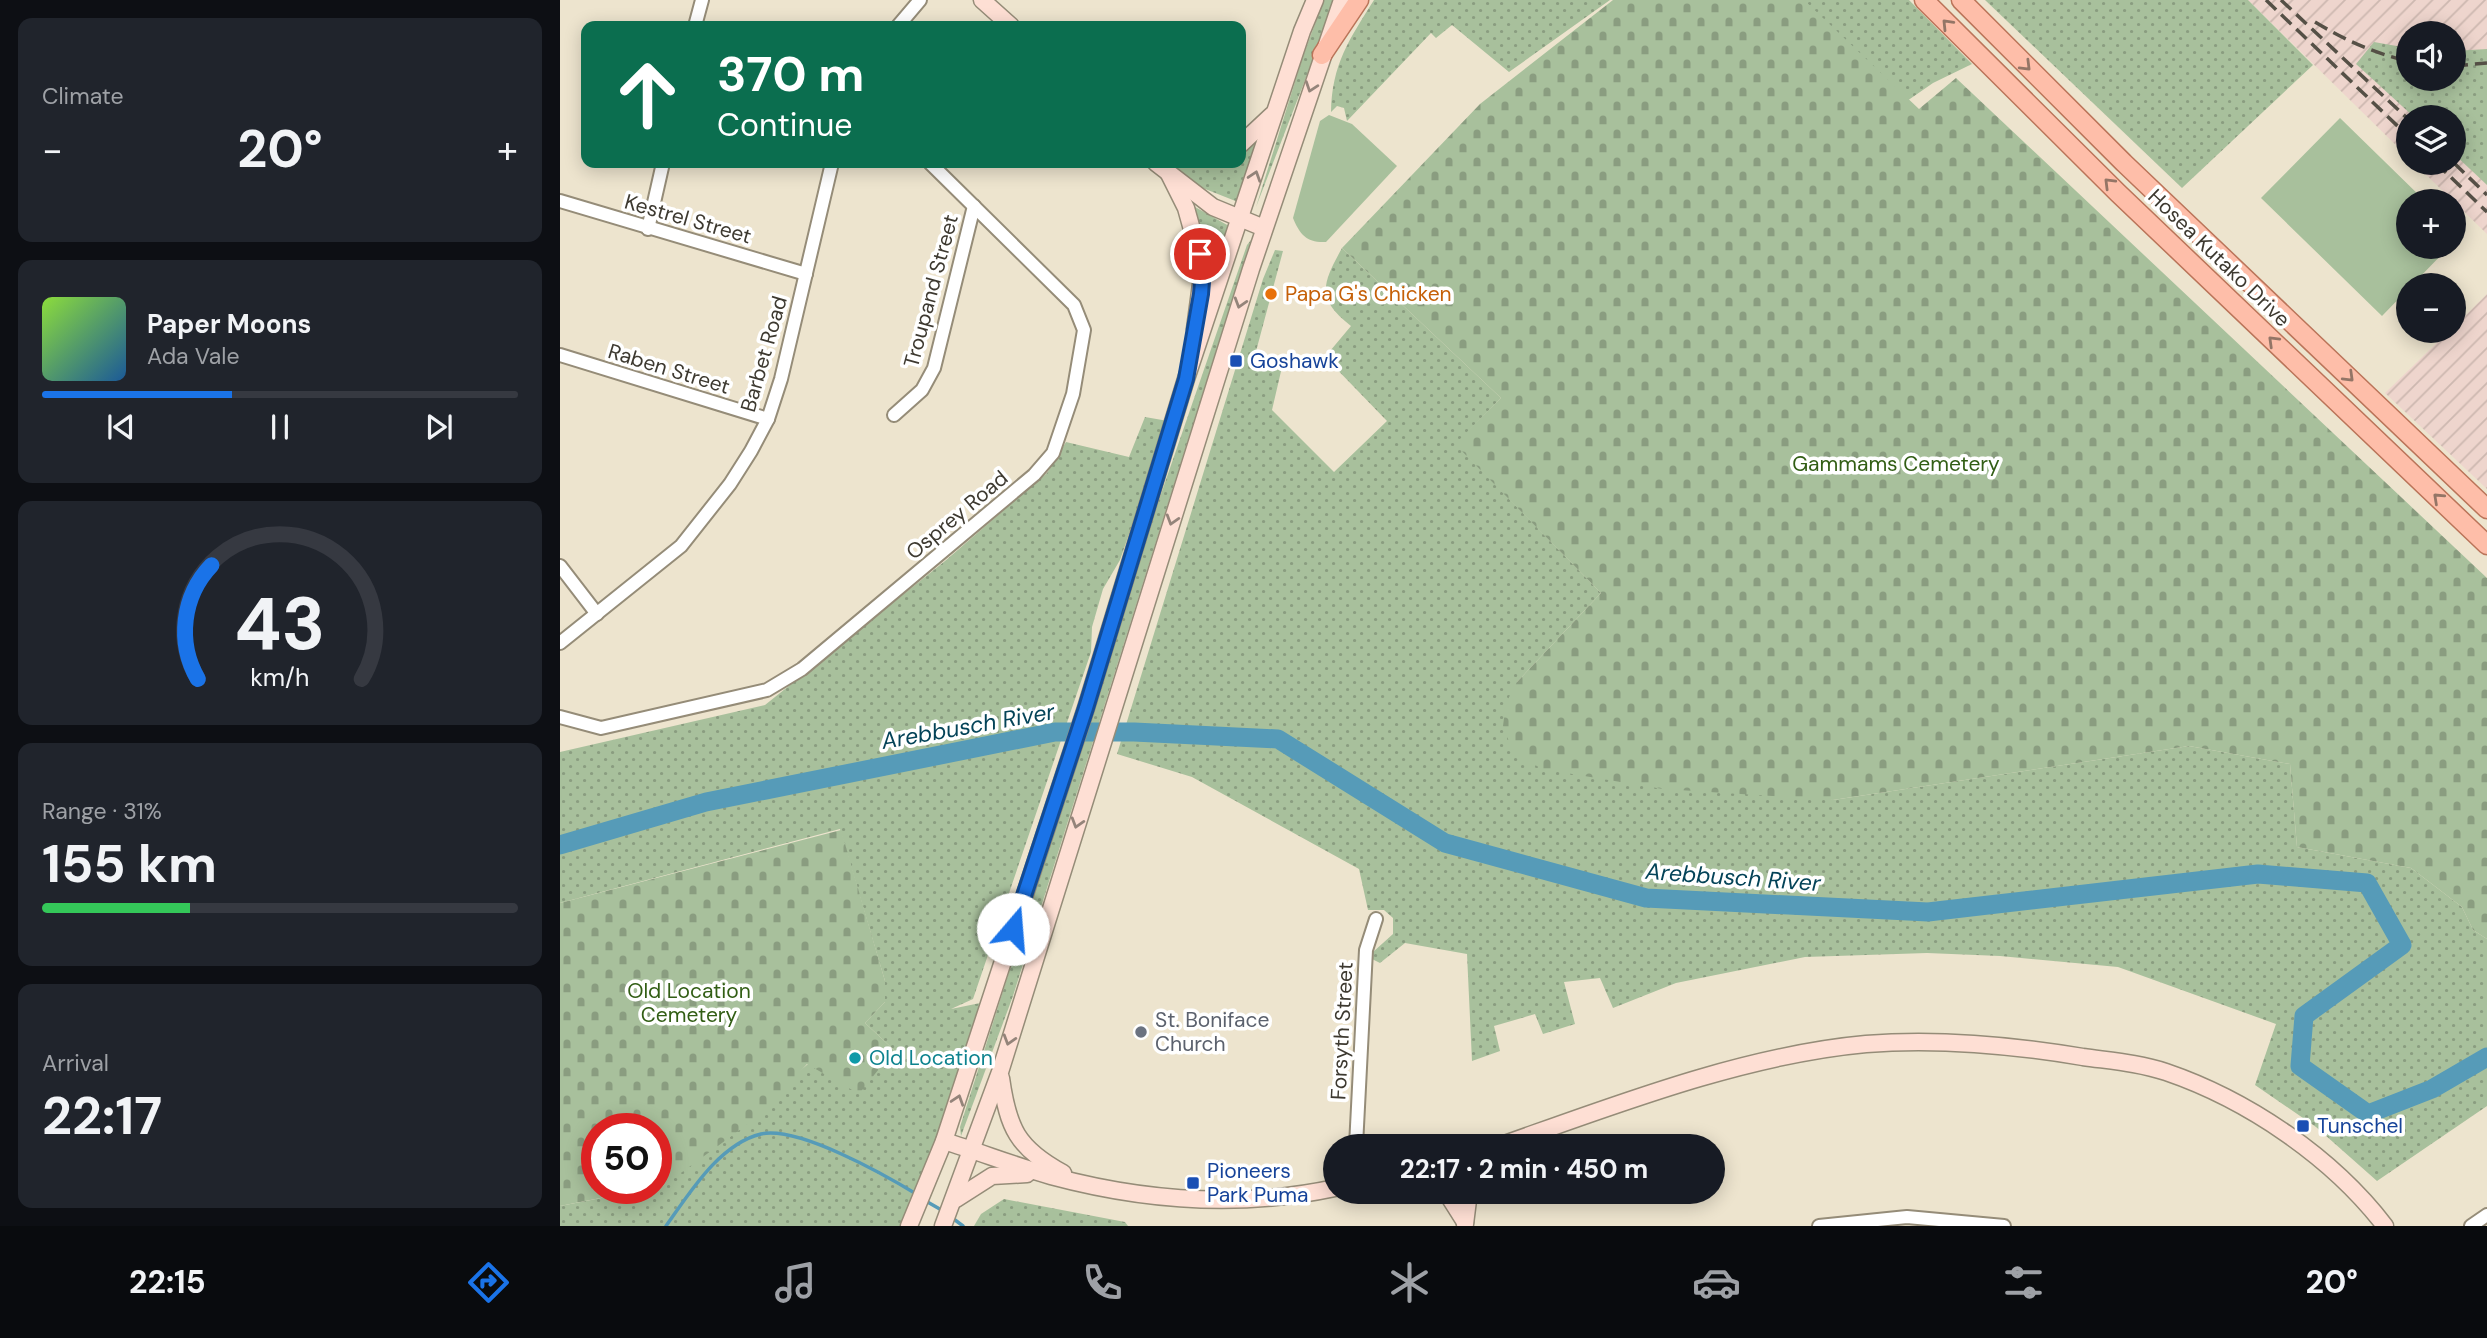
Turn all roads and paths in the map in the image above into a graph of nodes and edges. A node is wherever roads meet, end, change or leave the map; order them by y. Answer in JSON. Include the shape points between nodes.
{"nodes":[{"id":1,"x":702,"y":0,"type":"edge"},
{"id":2,"x":920,"y":0,"type":"edge"},
{"id":3,"x":982,"y":0,"type":"edge"},
{"id":4,"x":1315,"y":0,"type":"edge"},
{"id":5,"x":1342,"y":0,"type":"edge"},
{"id":6,"x":1359,"y":0,"type":"edge"},
{"id":7,"x":1924,"y":0,"type":"edge"},
{"id":8,"x":1961,"y":0,"type":"edge"},
{"id":9,"x":696,"y":21,"type":"edge"},
{"id":10,"x":902,"y":21,"type":"edge"},
{"id":11,"x":1005,"y":21,"type":"edge"},
{"id":12,"x":1322,"y":55,"type":"junction"},
{"id":13,"x":1276,"y":111,"type":"junction"},
{"id":14,"x":1246,"y":139,"type":"edge"},
{"id":15,"x":662,"y":168,"type":"edge"},
{"id":16,"x":831,"y":168,"type":"edge"},
{"id":17,"x":935,"y":168,"type":"edge"},
{"id":18,"x":1162,"y":168,"type":"edge"},
{"id":19,"x":1169,"y":174,"type":"junction"},
{"id":20,"x":560,"y":201,"type":"edge"},
{"id":21,"x":974,"y":206,"type":"junction"},
{"id":22,"x":1241,"y":219,"type":"junction"},
{"id":23,"x":1264,"y":228,"type":"junction"},
{"id":24,"x":648,"y":229,"type":"junction"},
{"id":25,"x":806,"y":274,"type":"junction"},
{"id":26,"x":560,"y":355,"type":"edge"},
{"id":27,"x":1186,"y":379,"type":"junction"},
{"id":28,"x":894,"y":415,"type":"dead end"},
{"id":29,"x":768,"y":419,"type":"junction"},
{"id":30,"x":2487,"y":509,"type":"edge"},
{"id":31,"x":2487,"y":545,"type":"edge"},
{"id":32,"x":560,"y":566,"type":"edge"},
{"id":33,"x":597,"y":614,"type":"junction"},
{"id":34,"x":560,"y":643,"type":"edge"},
{"id":35,"x":560,"y":717,"type":"edge"},
{"id":36,"x":1376,"y":919,"type":"dead end"},
{"id":37,"x":1000,"y":1072,"type":"junction"},
{"id":38,"x":1357,"y":1134,"type":"edge"},
{"id":39,"x":1535,"y":1134,"type":"edge"},
{"id":40,"x":944,"y":1141,"type":"junction"},
{"id":41,"x":974,"y":1150,"type":"junction"},
{"id":42,"x":1050,"y":1176,"type":"junction"},
{"id":43,"x":1081,"y":1183,"type":"junction"},
{"id":44,"x":1323,"y":1190,"type":"edge"},
{"id":45,"x":953,"y":1203,"type":"junction"},
{"id":46,"x":1453,"y":1204,"type":"edge"},
{"id":47,"x":1468,"y":1204,"type":"edge"},
{"id":48,"x":2487,"y":1214,"type":"edge"},
{"id":49,"x":1868,"y":1222,"type":"junction"},
{"id":50,"x":1465,"y":1224,"type":"edge"},
{"id":51,"x":1949,"y":1224,"type":"edge"},
{"id":52,"x":909,"y":1226,"type":"edge"},
{"id":53,"x":943,"y":1226,"type":"edge"},
{"id":54,"x":1819,"y":1226,"type":"edge"},
{"id":55,"x":1882,"y":1226,"type":"edge"},
{"id":56,"x":2004,"y":1226,"type":"edge"},
{"id":57,"x":2385,"y":1226,"type":"edge"},
{"id":58,"x":2471,"y":1226,"type":"edge"}],
"edges":[{"from":1,"to":9,"type":"street"},
{"from":2,"to":10,"type":"street"},
{"from":3,"to":11,"type":"main road"},
{"from":4,"to":13,"type":"main road"},
{"from":5,"to":12,"type":"main road"},
{"from":6,"to":12,"type":"main road"},
{"from":31,"to":7,"type":"main road","name":"Hosea Kutako Drive","one_way":true,"via":[[2118,193]]},
{"from":8,"to":30,"type":"main road","name":"Hosea Kutako Drive","one_way":true,"via":[[2137,176]]},
{"from":12,"to":23,"type":"main road","one_way":true},
{"from":13,"to":14,"type":"main road"},
{"from":22,"to":13,"type":"main road","one_way":true},
{"from":15,"to":24,"type":"street"},
{"from":16,"to":25,"type":"street","name":"Barbet Road"},
{"from":17,"to":21,"type":"street","name":"Osprey Road"},
{"from":18,"to":19,"type":"main road"},
{"from":19,"to":22,"type":"main road","via":[[1213,207]]},
{"from":19,"to":27,"type":"main road","via":[[1186,208],[1203,269]]},
{"from":20,"to":24,"type":"street","name":"Kestrel Street"},
{"from":21,"to":28,"type":"street","name":"Troupand Street","via":[[934,368],[922,390]]},
{"from":21,"to":35,"type":"street","name":"Osprey Road","via":[[1074,305],[1082,319],[1082,352],[1073,394],[1048,460],[779,685],[601,727]]},
{"from":22,"to":23,"type":"main road"},
{"from":22,"to":27,"type":"main road"},
{"from":23,"to":37,"type":"main road","one_way":true},
{"from":24,"to":25,"type":"street","name":"Kestrel Street"},
{"from":25,"to":29,"type":"street","name":"Barbet Road"},
{"from":26,"to":29,"type":"street","name":"Raben Street"},
{"from":40,"to":27,"type":"main road","one_way":true,"via":[[1086,708]]},
{"from":29,"to":33,"type":"street","name":"Barbet Road","via":[[700,525],[658,567]]},
{"from":32,"to":33,"type":"street"},
{"from":33,"to":34,"type":"street","name":"Barbet Road"},
{"from":36,"to":38,"type":"street","name":"Forsyth Street","via":[[1366,950]]},
{"from":37,"to":41,"type":"main road"},
{"from":37,"to":43,"type":"main road","via":[[1015,1136],[1048,1165]]},
{"from":39,"to":57,"type":"main road","via":[[1702,1078],[1818,1052],[1865,1044],[2019,1046],[2130,1063],[2215,1092],[2291,1138]]},
{"from":40,"to":41,"type":"main road"},
{"from":40,"to":52,"type":"main road"},
{"from":41,"to":42,"type":"main road"},
{"from":41,"to":45,"type":"main road"},
{"from":42,"to":43,"type":"main road"},
{"from":42,"to":45,"type":"main road","via":[[992,1176]]},
{"from":43,"to":44,"type":"main road","via":[[1167,1198],[1226,1201]]},
{"from":45,"to":53,"type":"main road"},
{"from":46,"to":50,"type":"main road"},
{"from":47,"to":50,"type":"main road"},
{"from":48,"to":58,"type":"street"},
{"from":49,"to":51,"type":"street","via":[[1907,1217]]},
{"from":49,"to":54,"type":"street"},
{"from":49,"to":55,"type":"street"},
{"from":51,"to":56,"type":"street"}]}
